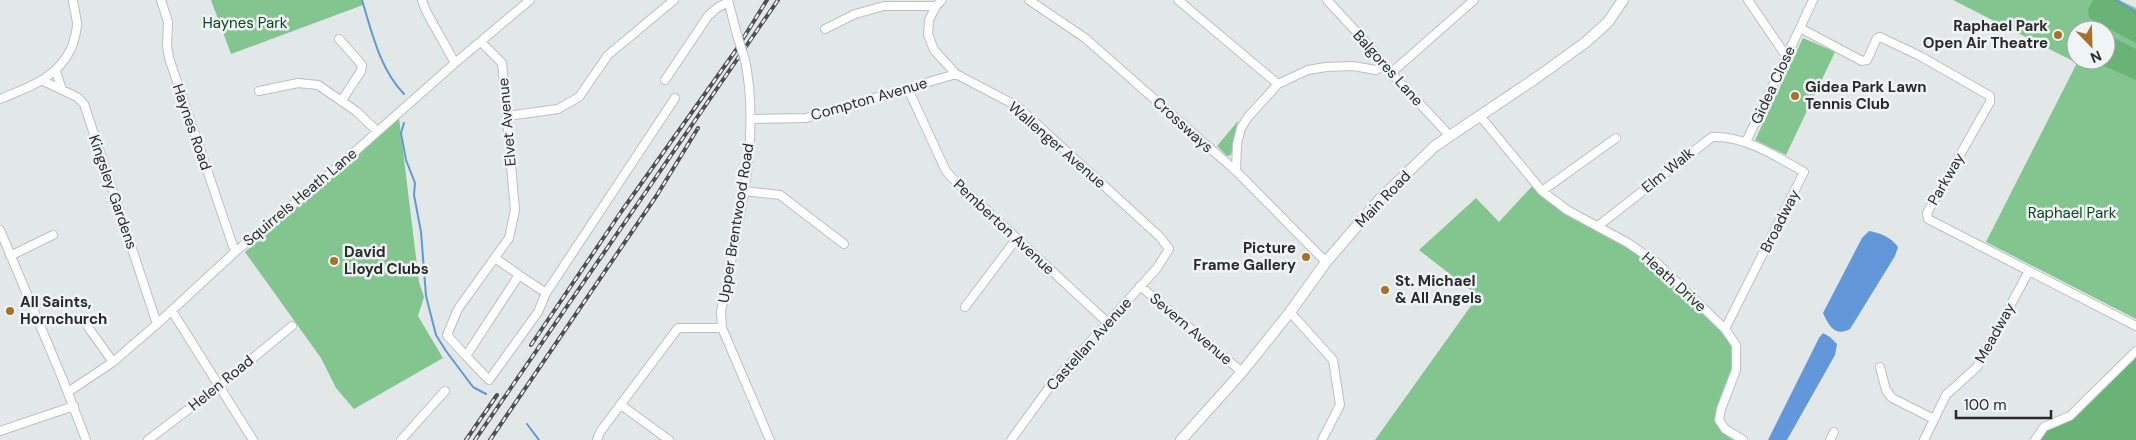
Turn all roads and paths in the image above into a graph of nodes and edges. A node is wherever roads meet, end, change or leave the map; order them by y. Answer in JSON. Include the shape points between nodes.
{"nodes":[{"id":1,"x":73,"y":0,"type":"edge"},
{"id":2,"x":161,"y":0,"type":"edge"},
{"id":3,"x":422,"y":0,"type":"edge"},
{"id":4,"x":530,"y":0,"type":"edge"},
{"id":5,"x":674,"y":0,"type":"edge"},
{"id":6,"x":1030,"y":0,"type":"edge"},
{"id":7,"x":1178,"y":0,"type":"edge"},
{"id":8,"x":1327,"y":0,"type":"edge"},
{"id":9,"x":1623,"y":0,"type":"edge"},
{"id":10,"x":1748,"y":0,"type":"edge"},
{"id":11,"x":1814,"y":0,"type":"edge"},
{"id":12,"x":728,"y":1,"type":"edge"},
{"id":13,"x":1469,"y":2,"type":"edge"},
{"id":14,"x":883,"y":3,"type":"edge"},
{"id":15,"x":939,"y":3,"type":"edge"},
{"id":16,"x":1800,"y":28,"type":"junction"},
{"id":17,"x":825,"y":29,"type":"dead end"},
{"id":18,"x":1880,"y":37,"type":"joint"},
{"id":19,"x":339,"y":39,"type":"dead end"},
{"id":20,"x":481,"y":42,"type":"junction"},
{"id":21,"x":1786,"y":56,"type":"junction"},
{"id":22,"x":455,"y":63,"type":"junction"},
{"id":23,"x":1385,"y":66,"type":"junction"},
{"id":24,"x":56,"y":71,"type":"junction"},
{"id":25,"x":1391,"y":73,"type":"junction"},
{"id":26,"x":956,"y":74,"type":"junction"},
{"id":27,"x":665,"y":80,"type":"dead end"},
{"id":28,"x":44,"y":81,"type":"junction"},
{"id":29,"x":1278,"y":84,"type":"junction"},
{"id":30,"x":908,"y":89,"type":"junction"},
{"id":31,"x":62,"y":90,"type":"junction"},
{"id":32,"x":259,"y":90,"type":"dead end"},
{"id":33,"x":674,"y":98,"type":"dead end"},
{"id":34,"x":0,"y":99,"type":"edge"},
{"id":35,"x":342,"y":100,"type":"junction"},
{"id":36,"x":507,"y":116,"type":"junction"},
{"id":37,"x":1480,"y":116,"type":"junction"},
{"id":38,"x":752,"y":119,"type":"junction"},
{"id":39,"x":377,"y":131,"type":"junction"},
{"id":40,"x":1450,"y":136,"type":"junction"},
{"id":41,"x":1616,"y":138,"type":"dead end"},
{"id":42,"x":1746,"y":142,"type":"junction"},
{"id":43,"x":1236,"y":171,"type":"junction"},
{"id":44,"x":744,"y":191,"type":"junction"},
{"id":45,"x":1542,"y":191,"type":"junction"},
{"id":46,"x":1598,"y":226,"type":"junction"},
{"id":47,"x":0,"y":230,"type":"edge"},
{"id":48,"x":53,"y":235,"type":"dead end"},
{"id":49,"x":1017,"y":238,"type":"junction"},
{"id":50,"x":844,"y":244,"type":"dead end"},
{"id":51,"x":1168,"y":249,"type":"joint"},
{"id":52,"x":235,"y":252,"type":"junction"},
{"id":53,"x":10,"y":256,"type":"junction"},
{"id":54,"x":495,"y":258,"type":"junction"},
{"id":55,"x":1326,"y":262,"type":"junction"},
{"id":56,"x":2029,"y":271,"type":"junction"},
{"id":57,"x":520,"y":275,"type":"junction"},
{"id":58,"x":1140,"y":286,"type":"junction"},
{"id":59,"x":546,"y":293,"type":"junction"},
{"id":60,"x":965,"y":307,"type":"dead end"},
{"id":61,"x":172,"y":311,"type":"junction"},
{"id":62,"x":1290,"y":312,"type":"junction"},
{"id":63,"x":1108,"y":323,"type":"junction"},
{"id":64,"x":158,"y":324,"type":"junction"},
{"id":65,"x":292,"y":326,"type":"dead end"},
{"id":66,"x":2136,"y":326,"type":"edge"},
{"id":67,"x":88,"y":327,"type":"dead end"},
{"id":68,"x":722,"y":328,"type":"junction"},
{"id":69,"x":1725,"y":329,"type":"junction"},
{"id":70,"x":2136,"y":351,"type":"edge"},
{"id":71,"x":466,"y":356,"type":"junction"},
{"id":72,"x":112,"y":362,"type":"junction"},
{"id":73,"x":1880,"y":367,"type":"dead end"},
{"id":74,"x":1242,"y":372,"type":"junction"},
{"id":75,"x":219,"y":386,"type":"junction"},
{"id":76,"x":445,"y":391,"type":"dead end"},
{"id":77,"x":68,"y":392,"type":"junction"},
{"id":78,"x":621,"y":404,"type":"junction"},
{"id":79,"x":74,"y":406,"type":"junction"},
{"id":80,"x":1934,"y":419,"type":"junction"},
{"id":81,"x":0,"y":430,"type":"edge"},
{"id":82,"x":1834,"y":432,"type":"dead end"},
{"id":83,"x":86,"y":440,"type":"edge"},
{"id":84,"x":148,"y":440,"type":"edge"},
{"id":85,"x":253,"y":440,"type":"edge"},
{"id":86,"x":401,"y":440,"type":"edge"},
{"id":87,"x":597,"y":440,"type":"edge"},
{"id":88,"x":669,"y":440,"type":"edge"},
{"id":89,"x":770,"y":440,"type":"edge"},
{"id":90,"x":1011,"y":440,"type":"edge"},
{"id":91,"x":1181,"y":440,"type":"edge"},
{"id":92,"x":1322,"y":440,"type":"edge"},
{"id":93,"x":1743,"y":440,"type":"edge"},
{"id":94,"x":1830,"y":440,"type":"edge"},
{"id":95,"x":1924,"y":440,"type":"edge"},
{"id":96,"x":2035,"y":440,"type":"edge"}],
"edges":[{"from":1,"to":24,"type":"street","via":[[77,24],[75,39]]},
{"from":2,"to":52,"type":"street","name":"Haynes Road","via":[[168,22],[169,58]]},
{"from":3,"to":22,"type":"street"},
{"from":4,"to":20,"type":"street","name":"Squirrels Heath Lane"},
{"from":5,"to":36,"type":"street","via":[[608,55],[579,97],[558,109]]},
{"from":6,"to":43,"type":"street","name":"Crossways","via":[[1085,38]]},
{"from":7,"to":29,"type":"street"},
{"from":8,"to":23,"type":"street","name":"Balgores Lane"},
{"from":9,"to":37,"type":"main road","name":"Main Road","via":[[1608,22],[1586,42]]},
{"from":10,"to":21,"type":"street"},
{"from":11,"to":16,"type":"street","name":"Gidea Close"},
{"from":12,"to":27,"type":"street","via":[[708,16]]},
{"from":12,"to":38,"type":"street","name":"Upper Brentwood Road","bridge":true,"via":[[750,80]]},
{"from":13,"to":25,"type":"street"},
{"from":14,"to":15,"type":"street"},
{"from":14,"to":17,"type":"street"},
{"from":15,"to":26,"type":"street","name":"Wallenger Avenue","via":[[930,20],[928,34],[934,50]]},
{"from":16,"to":18,"type":"street","name":"Gidea Close","via":[[1862,61],[1867,60]]},
{"from":16,"to":21,"type":"street","name":"Gidea Close"},
{"from":18,"to":56,"type":"street","name":"Parkway","via":[[1990,96],[1990,102],[1927,217]]},
{"from":19,"to":35,"type":"street","via":[[362,65]]},
{"from":20,"to":22,"type":"street","name":"Squirrels Heath Lane"},
{"from":20,"to":36,"type":"street","name":"Elvet Avenue","via":[[502,63]]},
{"from":21,"to":42,"type":"street","name":"Gidea Close"},
{"from":22,"to":39,"type":"street","name":"Squirrels Heath Lane"},
{"from":23,"to":25,"type":"street","name":"Balgores Lane"},
{"from":23,"to":29,"type":"street","via":[[1376,70],[1352,66],[1308,70]]},
{"from":24,"to":28,"type":"street"},
{"from":24,"to":31,"type":"street"},
{"from":25,"to":40,"type":"street","name":"Balgores Lane"},
{"from":26,"to":30,"type":"street","name":"Compton Avenue"},
{"from":26,"to":51,"type":"street","name":"Wallenger Avenue","via":[[1017,106],[1160,237]]},
{"from":28,"to":31,"type":"street","name":"Kingsley Gardens"},
{"from":28,"to":34,"type":"street"},
{"from":29,"to":43,"type":"street","via":[[1242,128],[1237,144]]},
{"from":30,"to":38,"type":"street","name":"Compton Avenue","via":[[806,118]]},
{"from":30,"to":49,"type":"street","name":"Pemberton Avenue","via":[[946,171]]},
{"from":31,"to":64,"type":"street","name":"Kingsley Gardens","via":[[84,104]]},
{"from":32,"to":35,"type":"street","via":[[298,83],[318,85]]},
{"from":33,"to":59,"type":"street"},
{"from":35,"to":39,"type":"street"},
{"from":36,"to":54,"type":"street","name":"Elvet Avenue","via":[[515,210],[509,238]]},
{"from":37,"to":40,"type":"main road","name":"Main Road"},
{"from":37,"to":45,"type":"street","name":"Heath Drive"},
{"from":38,"to":44,"type":"street","name":"Upper Brentwood Road"},
{"from":39,"to":52,"type":"street","name":"Squirrels Heath Lane"},
{"from":40,"to":55,"type":"main road","name":"Main Road","via":[[1435,146],[1373,205]]},
{"from":41,"to":45,"type":"street"},
{"from":42,"to":46,"type":"street","name":"Elm Walk","via":[[1724,136],[1712,137]]},
{"from":42,"to":69,"type":"street","name":"Broadway","via":[[1804,172]]},
{"from":43,"to":55,"type":"street","name":"Crossways"},
{"from":44,"to":50,"type":"street","via":[[780,195]]},
{"from":44,"to":68,"type":"street","name":"Upper Brentwood Road","via":[[721,312]]},
{"from":45,"to":46,"type":"street","name":"Heath Drive","via":[[1567,210]]},
{"from":46,"to":69,"type":"street","name":"Heath Drive","via":[[1657,263]]},
{"from":47,"to":53,"type":"street"},
{"from":48,"to":53,"type":"street"},
{"from":49,"to":60,"type":"street"},
{"from":49,"to":63,"type":"street","name":"Pemberton Avenue"},
{"from":51,"to":58,"type":"street","name":"Castellan Avenue","via":[[1157,268]]},
{"from":52,"to":61,"type":"street","name":"Squirrels Heath Lane"},
{"from":53,"to":77,"type":"street"},
{"from":54,"to":57,"type":"street"},
{"from":54,"to":71,"type":"street","name":"Elvet Avenue","via":[[458,309],[447,335]]},
{"from":55,"to":62,"type":"main road","name":"Main Road"},
{"from":56,"to":66,"type":"street","name":"Parkway"},
{"from":56,"to":80,"type":"street","name":"Meadway","via":[[1977,367],[1946,396]]},
{"from":57,"to":59,"type":"street"},
{"from":57,"to":71,"type":"street"},
{"from":58,"to":63,"type":"street","name":"Castellan Avenue"},
{"from":58,"to":74,"type":"street","name":"Severn Avenue"},
{"from":59,"to":71,"type":"street","via":[[538,312],[489,380]]},
{"from":61,"to":64,"type":"street","name":"Squirrels Heath Lane"},
{"from":61,"to":75,"type":"street"},
{"from":62,"to":74,"type":"main road","name":"Main Road"},
{"from":62,"to":92,"type":"street","via":[[1333,360],[1340,405]]},
{"from":63,"to":90,"type":"street","name":"Castellan Avenue","via":[[1051,385]]},
{"from":64,"to":72,"type":"street","name":"Squirrels Heath Lane"},
{"from":65,"to":75,"type":"street","name":"Helen Road"},
{"from":67,"to":72,"type":"street"},
{"from":68,"to":78,"type":"street","via":[[678,328]]},
{"from":68,"to":89,"type":"street","name":"Upper Brentwood Road"},
{"from":69,"to":93,"type":"street","name":"Heath Drive","via":[[1736,345],[1736,370],[1720,409],[1719,420],[1725,429]]},
{"from":70,"to":96,"type":"street","via":[[2070,416],[2044,426]]},
{"from":72,"to":77,"type":"street","name":"Squirrels Heath Lane"},
{"from":73,"to":80,"type":"street","via":[[1886,390],[1892,398]]},
{"from":74,"to":91,"type":"main road","name":"Main Road"},
{"from":75,"to":84,"type":"street","name":"Helen Road"},
{"from":75,"to":85,"type":"street"},
{"from":76,"to":86,"type":"street"},
{"from":77,"to":79,"type":"street"},
{"from":78,"to":87,"type":"street"},
{"from":78,"to":88,"type":"street"},
{"from":79,"to":81,"type":"street"},
{"from":79,"to":83,"type":"street"},
{"from":80,"to":95,"type":"street","name":"Meadway"},
{"from":82,"to":94,"type":"street"}]}
